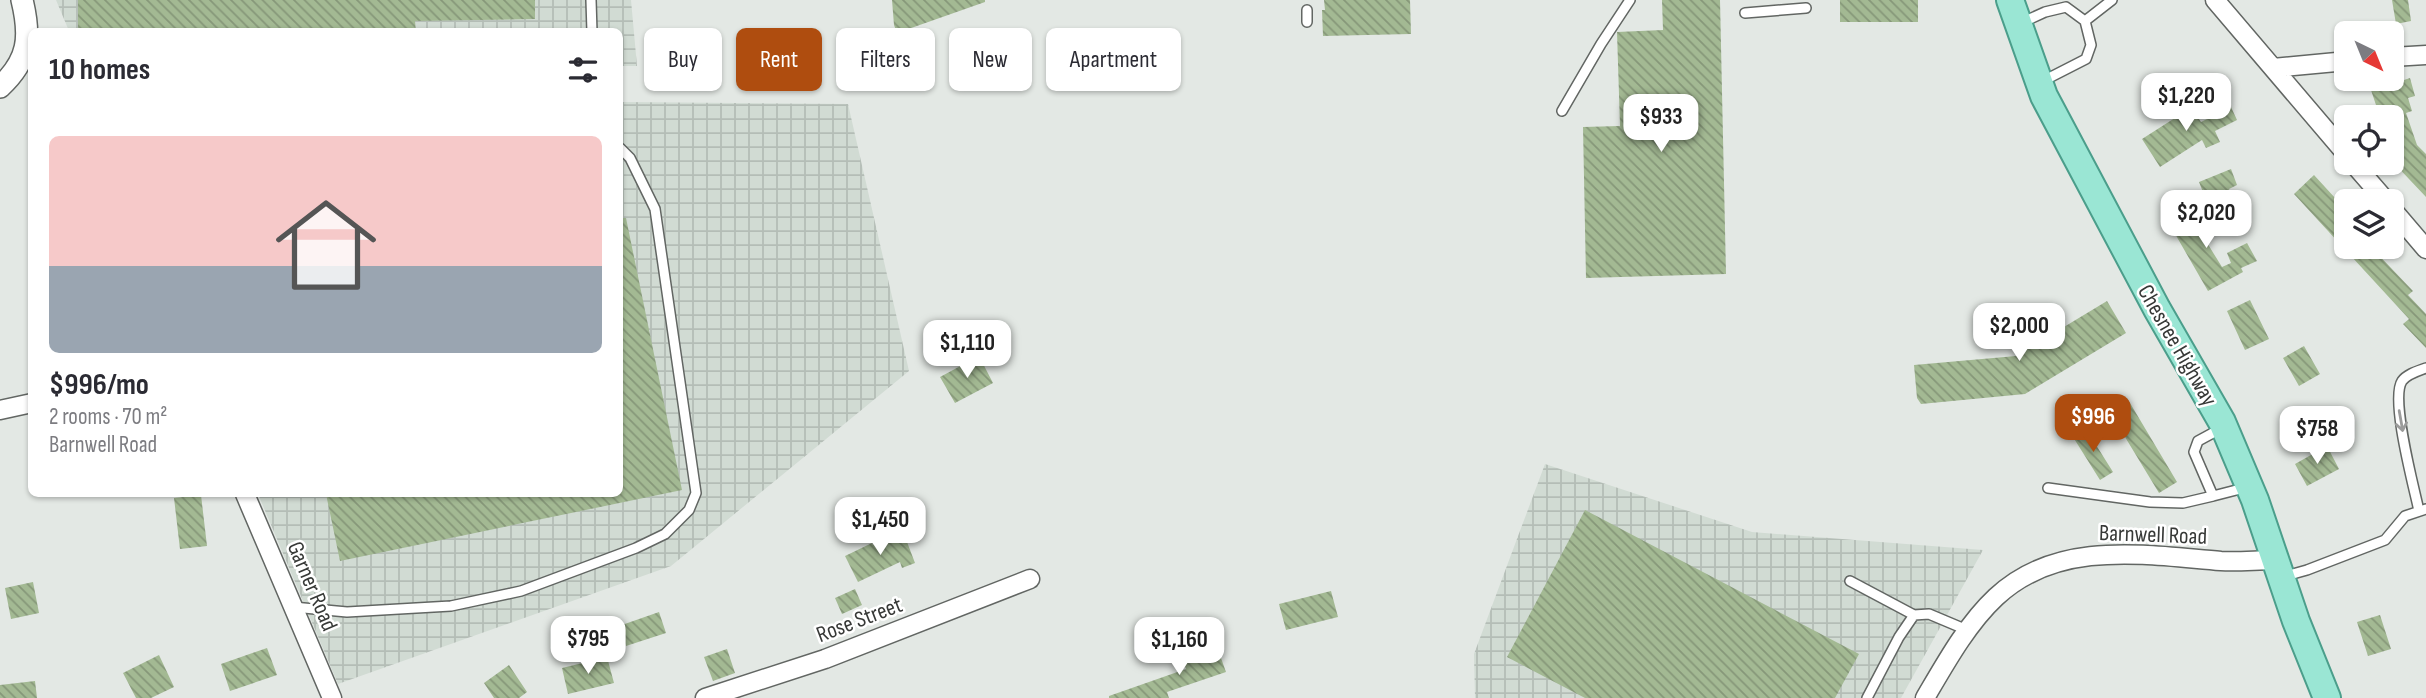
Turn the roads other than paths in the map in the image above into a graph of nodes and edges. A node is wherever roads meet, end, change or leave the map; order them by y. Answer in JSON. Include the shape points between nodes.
{"nodes":[{"id":1,"x":22,"y":0,"type":"edge"},
{"id":2,"x":591,"y":0,"type":"edge"},
{"id":3,"x":1630,"y":0,"type":"edge"},
{"id":4,"x":2112,"y":0,"type":"edge"},
{"id":5,"x":2215,"y":0,"type":"edge"},
{"id":6,"x":1806,"y":8,"type":"dead end"},
{"id":7,"x":1307,"y":10,"type":"dead end"},
{"id":8,"x":2014,"y":12,"type":"edge"},
{"id":9,"x":1745,"y":13,"type":"dead end"},
{"id":10,"x":2085,"y":21,"type":"junction"},
{"id":11,"x":1307,"y":22,"type":"dead end"},
{"id":12,"x":28,"y":28,"type":"edge"},
{"id":13,"x":592,"y":28,"type":"edge"},
{"id":14,"x":28,"y":42,"type":"edge"},
{"id":15,"x":2426,"y":55,"type":"edge"},
{"id":16,"x":2404,"y":56,"type":"edge"},
{"id":17,"x":2334,"y":62,"type":"edge"},
{"id":18,"x":2273,"y":68,"type":"junction"},
{"id":19,"x":2040,"y":83,"type":"junction"},
{"id":20,"x":0,"y":87,"type":"edge"},
{"id":21,"x":1562,"y":111,"type":"dead end"},
{"id":22,"x":2334,"y":140,"type":"edge"},
{"id":23,"x":623,"y":151,"type":"edge"},
{"id":24,"x":2363,"y":175,"type":"edge"},
{"id":25,"x":2376,"y":189,"type":"edge"},
{"id":26,"x":2404,"y":223,"type":"edge"},
{"id":27,"x":2426,"y":249,"type":"edge"},
{"id":28,"x":2426,"y":368,"type":"edge"},
{"id":29,"x":28,"y":404,"type":"edge"},
{"id":30,"x":0,"y":410,"type":"edge"},
{"id":31,"x":2225,"y":427,"type":"junction"},
{"id":32,"x":2249,"y":487,"type":"junction"},
{"id":33,"x":2048,"y":488,"type":"dead end"},
{"id":34,"x":2213,"y":496,"type":"junction"},
{"id":35,"x":247,"y":497,"type":"edge"},
{"id":36,"x":2422,"y":510,"type":"edge"},
{"id":37,"x":2278,"y":568,"type":"junction"},
{"id":38,"x":1030,"y":579,"type":"dead end"},
{"id":39,"x":1850,"y":582,"type":"dead end"},
{"id":40,"x":293,"y":607,"type":"junction"},
{"id":41,"x":1914,"y":615,"type":"junction"},
{"id":42,"x":1969,"y":631,"type":"junction"},
{"id":43,"x":330,"y":698,"type":"edge"},
{"id":44,"x":705,"y":698,"type":"edge"},
{"id":45,"x":1867,"y":698,"type":"edge"},
{"id":46,"x":1925,"y":698,"type":"edge"},
{"id":47,"x":2326,"y":698,"type":"edge"}],
"edges":[{"from":1,"to":12,"type":"street"},
{"from":2,"to":13,"type":"lane"},
{"from":3,"to":21,"type":"lane"},
{"from":4,"to":10,"type":"lane"},
{"from":5,"to":18,"type":"street"},
{"from":6,"to":9,"type":"lane"},
{"from":7,"to":11,"type":"lane"},
{"from":8,"to":10,"type":"lane","via":[[2066,7]]},
{"from":8,"to":19,"type":"main road","name":"Chesnee Highway"},
{"from":10,"to":19,"type":"lane","via":[[2091,45],[2086,59]]},
{"from":14,"to":20,"type":"street","via":[[20,64]]},
{"from":15,"to":16,"type":"street"},
{"from":17,"to":18,"type":"street"},
{"from":18,"to":22,"type":"street"},
{"from":19,"to":31,"type":"main road","name":"Chesnee Highway","via":[[2157,309]]},
{"from":23,"to":40,"type":"lane","via":[[655,209],[696,493],[689,510],[665,534],[646,544],[522,591],[451,606],[347,612]]},
{"from":24,"to":25,"type":"street"},
{"from":26,"to":27,"type":"street"},
{"from":28,"to":36,"type":"lane","one_way":true,"via":[[2402,382],[2398,401]]},
{"from":29,"to":30,"type":"street"},
{"from":31,"to":32,"type":"main road","name":"Chesnee Highway"},
{"from":31,"to":34,"type":"lane","via":[[2198,440],[2194,452]]},
{"from":32,"to":34,"type":"lane"},
{"from":32,"to":37,"type":"main road","name":"Chesnee Highway"},
{"from":33,"to":34,"type":"lane","via":[[2150,502],[2183,503]]},
{"from":35,"to":40,"type":"street","name":"Garner Road"},
{"from":36,"to":37,"type":"lane","via":[[2405,516],[2385,540],[2307,570]]},
{"from":37,"to":42,"type":"street","name":"Barnwell Road","via":[[2167,555],[2071,559],[2020,578],[1994,598]]},
{"from":37,"to":47,"type":"main road","name":"Chesnee Highway"},
{"from":38,"to":44,"type":"street","name":"Rose Street","via":[[825,659]]},
{"from":39,"to":41,"type":"lane"},
{"from":40,"to":43,"type":"street","name":"Garner Road"},
{"from":41,"to":42,"type":"lane","via":[[1929,614]]},
{"from":41,"to":45,"type":"lane"},
{"from":42,"to":46,"type":"street","name":"Barnwell Road"}]}
